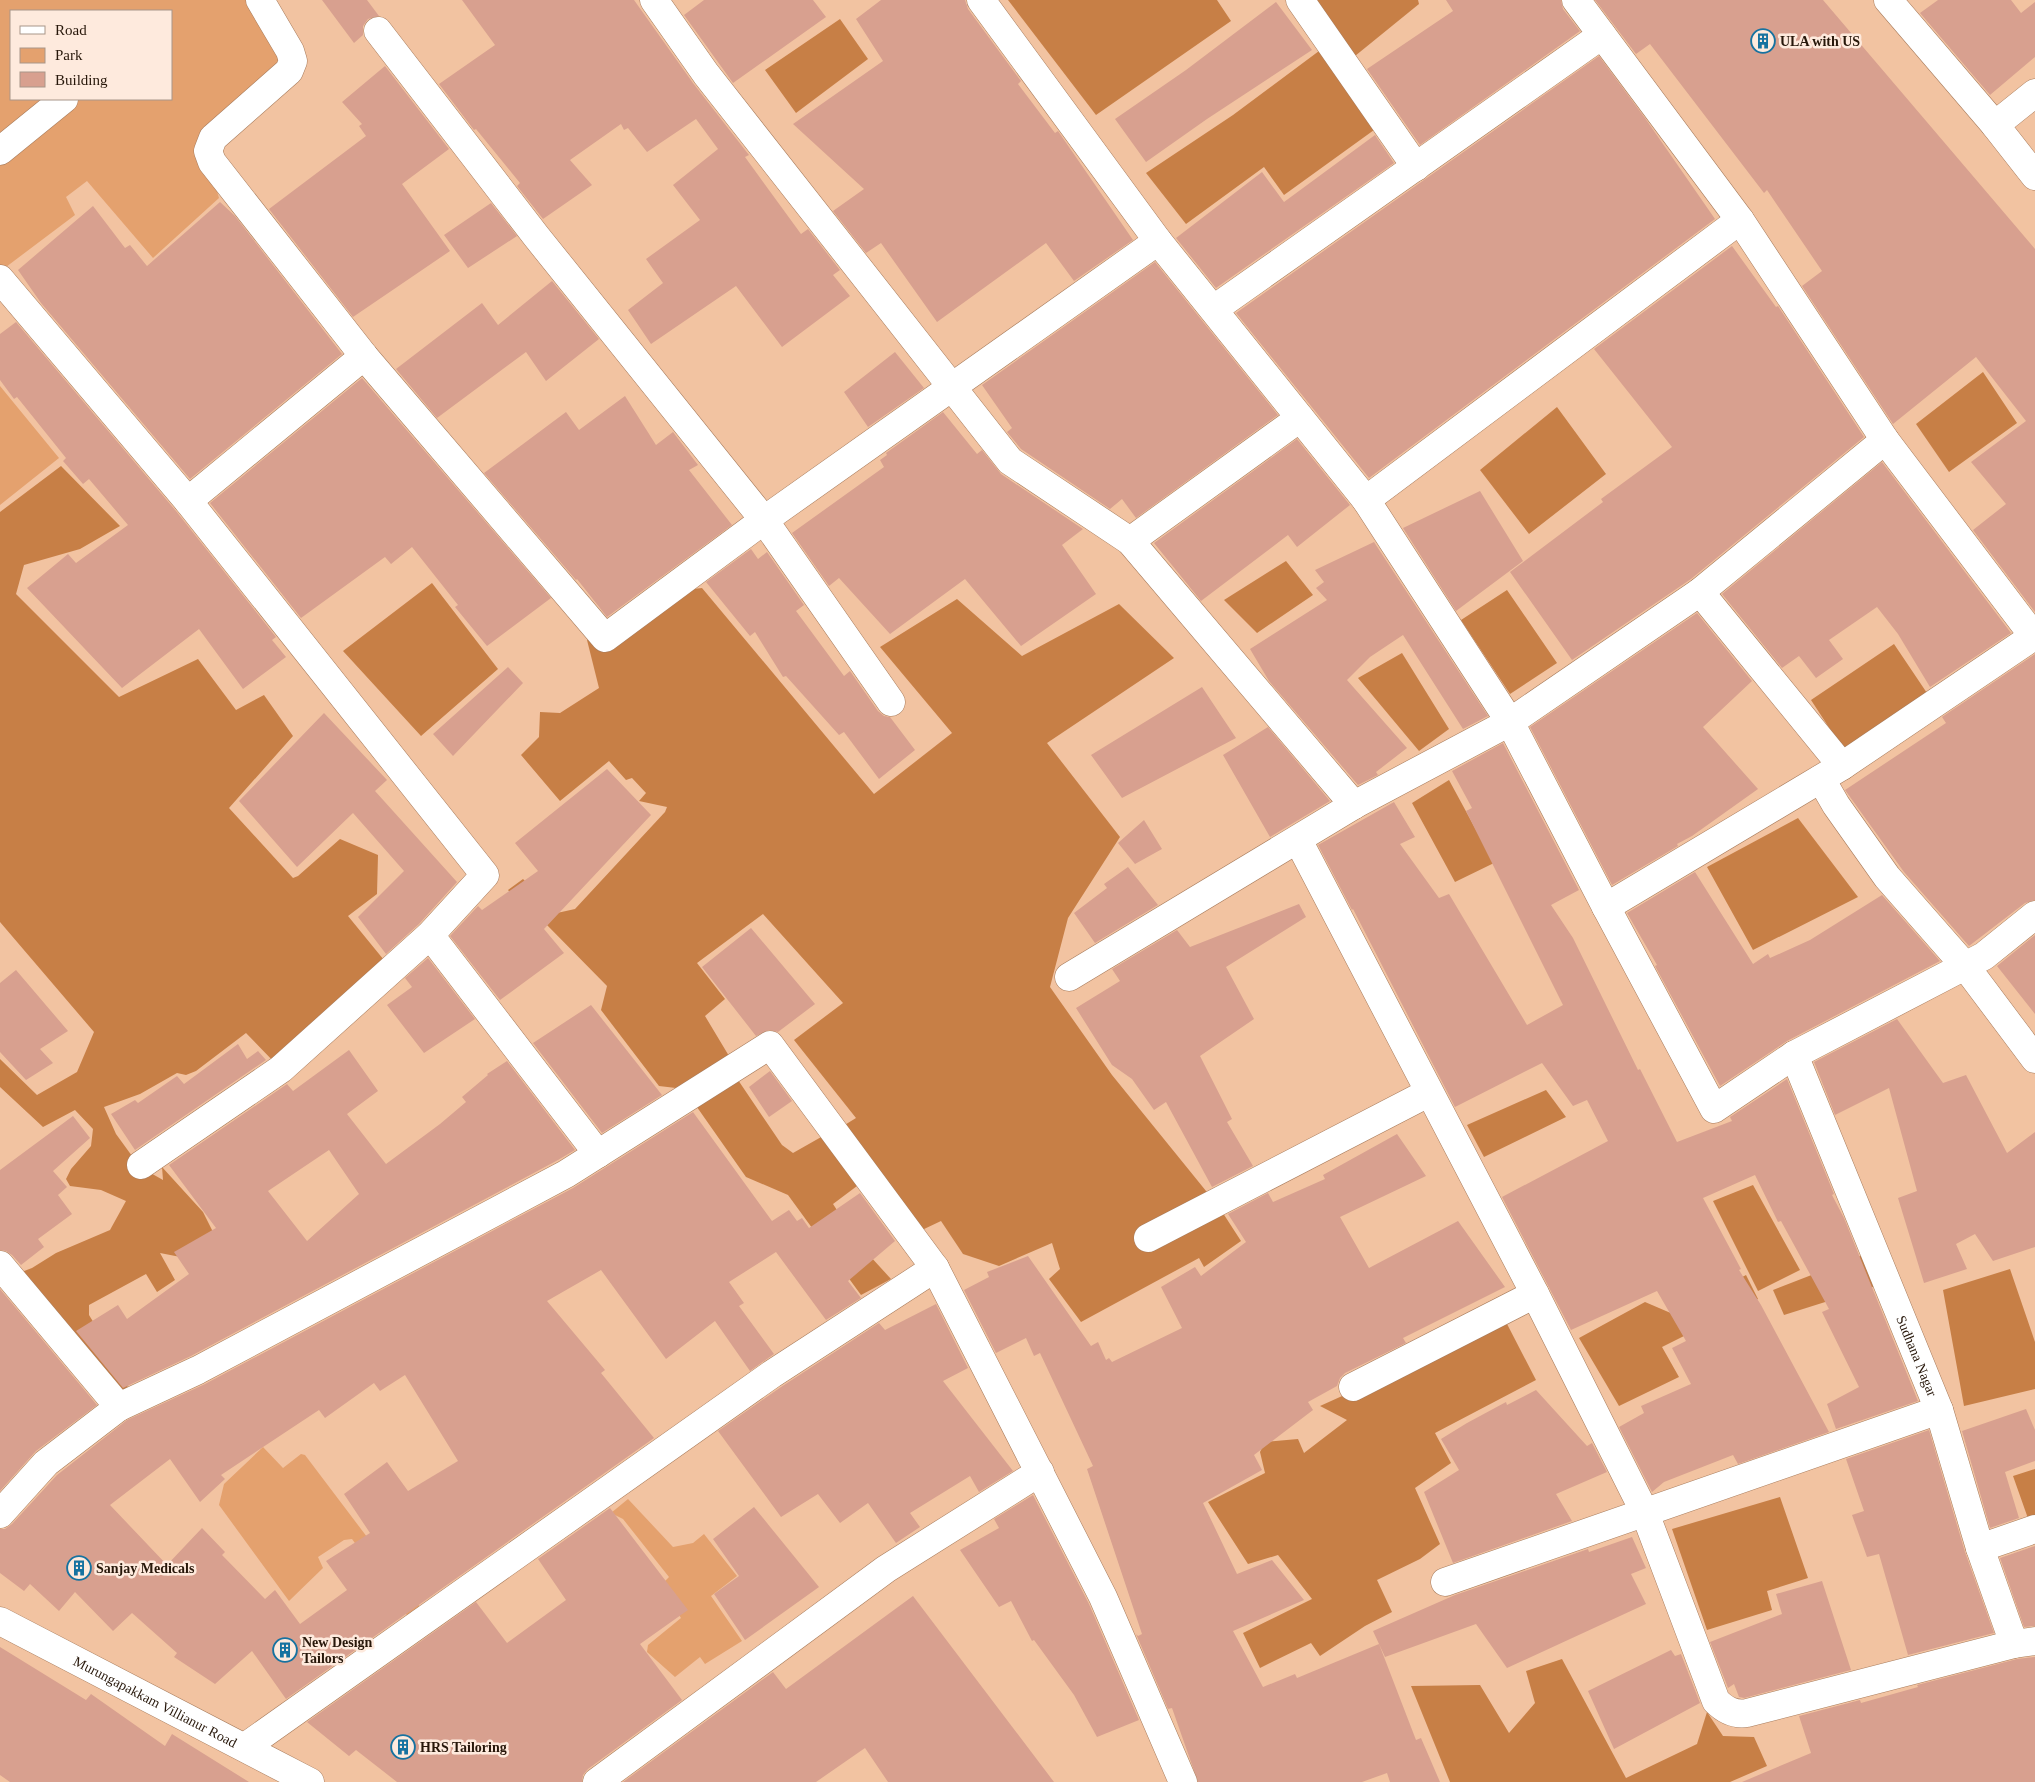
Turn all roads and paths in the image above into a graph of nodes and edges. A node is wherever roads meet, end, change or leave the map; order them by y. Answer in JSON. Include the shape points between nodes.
{"nodes":[{"id":1,"x":260,"y":0,"type":"edge"},
{"id":2,"x":654,"y":0,"type":"edge"},
{"id":3,"x":982,"y":0,"type":"edge"},
{"id":4,"x":1300,"y":0,"type":"edge"},
{"id":5,"x":1576,"y":0,"type":"edge"},
{"id":6,"x":1888,"y":0,"type":"edge"},
{"id":7,"x":378,"y":31,"type":"dead end"},
{"id":8,"x":1602,"y":35,"type":"junction"},
{"id":9,"x":2035,"y":93,"type":"edge"},
{"id":10,"x":63,"y":100,"type":"edge"},
{"id":11,"x":1995,"y":125,"type":"junction"},
{"id":12,"x":0,"y":151,"type":"edge"},
{"id":13,"x":1416,"y":167,"type":"junction"},
{"id":14,"x":2035,"y":176,"type":"edge"},
{"id":15,"x":1740,"y":220,"type":"junction"},
{"id":16,"x":1158,"y":241,"type":"junction"},
{"id":17,"x":0,"y":279,"type":"edge"},
{"id":18,"x":1214,"y":309,"type":"junction"},
{"id":19,"x":364,"y":356,"type":"junction"},
{"id":20,"x":952,"y":388,"type":"junction"},
{"id":21,"x":1300,"y":418,"type":"junction"},
{"id":22,"x":1885,"y":440,"type":"junction"},
{"id":23,"x":1366,"y":500,"type":"junction"},
{"id":24,"x":188,"y":501,"type":"junction"},
{"id":25,"x":764,"y":520,"type":"junction"},
{"id":26,"x":1130,"y":541,"type":"junction"},
{"id":27,"x":1700,"y":592,"type":"junction"},
{"id":28,"x":2034,"y":637,"type":"edge"},
{"id":29,"x":891,"y":702,"type":"dead end"},
{"id":30,"x":1510,"y":722,"type":"junction"},
{"id":31,"x":1832,"y":772,"type":"junction"},
{"id":32,"x":1354,"y":805,"type":"junction"},
{"id":33,"x":1298,"y":840,"type":"junction"},
{"id":34,"x":1606,"y":907,"type":"junction"},
{"id":35,"x":2035,"y":915,"type":"edge"},
{"id":36,"x":430,"y":935,"type":"junction"},
{"id":37,"x":1966,"y":967,"type":"junction"},
{"id":38,"x":1069,"y":977,"type":"dead end"},
{"id":39,"x":1794,"y":1055,"type":"junction"},
{"id":40,"x":2035,"y":1059,"type":"edge"},
{"id":41,"x":1428,"y":1093,"type":"junction"},
{"id":42,"x":598,"y":1154,"type":"junction"},
{"id":43,"x":140,"y":1165,"type":"dead end"},
{"id":44,"x":1148,"y":1238,"type":"dead end"},
{"id":45,"x":0,"y":1265,"type":"edge"},
{"id":46,"x":935,"y":1268,"type":"junction"},
{"id":47,"x":1535,"y":1294,"type":"junction"},
{"id":48,"x":1353,"y":1387,"type":"dead end"},
{"id":49,"x":119,"y":1407,"type":"junction"},
{"id":50,"x":1939,"y":1410,"type":"junction"},
{"id":51,"x":1040,"y":1472,"type":"junction"},
{"id":52,"x":1645,"y":1513,"type":"junction"},
{"id":53,"x":0,"y":1514,"type":"edge"},
{"id":54,"x":2035,"y":1530,"type":"edge"},
{"id":55,"x":1980,"y":1548,"type":"junction"},
{"id":56,"x":1445,"y":1582,"type":"dead end"},
{"id":57,"x":0,"y":1621,"type":"edge"},
{"id":58,"x":2024,"y":1643,"type":"edge"},
{"id":59,"x":245,"y":1747,"type":"junction"},
{"id":60,"x":310,"y":1782,"type":"edge"},
{"id":61,"x":597,"y":1782,"type":"edge"},
{"id":62,"x":1183,"y":1782,"type":"edge"}],
"edges":[{"from":1,"to":19,"type":"street","via":[[293,61],[289,71],[213,138],[208,151],[212,162]]},
{"from":2,"to":20,"type":"street","via":[[706,74]]},
{"from":3,"to":16,"type":"street"},
{"from":4,"to":13,"type":"street"},
{"from":5,"to":8,"type":"street"},
{"from":6,"to":11,"type":"street"},
{"from":7,"to":25,"type":"street","via":[[536,236]]},
{"from":8,"to":13,"type":"street"},
{"from":8,"to":15,"type":"street"},
{"from":9,"to":11,"type":"street"},
{"from":10,"to":12,"type":"street"},
{"from":11,"to":14,"type":"street"},
{"from":13,"to":18,"type":"street"},
{"from":15,"to":22,"type":"street"},
{"from":15,"to":23,"type":"street"},
{"from":16,"to":18,"type":"street"},
{"from":16,"to":20,"type":"street"},
{"from":17,"to":24,"type":"street"},
{"from":18,"to":21,"type":"street"},
{"from":19,"to":24,"type":"street"},
{"from":19,"to":25,"type":"street","via":[[605,638]]},
{"from":20,"to":25,"type":"street"},
{"from":20,"to":26,"type":"street","via":[[1010,461]]},
{"from":21,"to":23,"type":"street"},
{"from":21,"to":26,"type":"street"},
{"from":22,"to":27,"type":"street"},
{"from":22,"to":28,"type":"street"},
{"from":23,"to":30,"type":"street"},
{"from":24,"to":36,"type":"street","via":[[485,875]]},
{"from":25,"to":29,"type":"street"},
{"from":26,"to":32,"type":"street"},
{"from":27,"to":30,"type":"street"},
{"from":27,"to":31,"type":"street"},
{"from":28,"to":31,"type":"street"},
{"from":30,"to":32,"type":"street"},
{"from":30,"to":34,"type":"street"},
{"from":31,"to":34,"type":"street"},
{"from":31,"to":37,"type":"street","via":[[1836,805],[1887,877]]},
{"from":32,"to":33,"type":"street"},
{"from":33,"to":38,"type":"street"},
{"from":33,"to":41,"type":"street"},
{"from":34,"to":39,"type":"street","via":[[1714,1109]]},
{"from":35,"to":37,"type":"street"},
{"from":36,"to":42,"type":"street"},
{"from":36,"to":43,"type":"street","via":[[281,1069]]},
{"from":37,"to":39,"type":"street"},
{"from":37,"to":40,"type":"street"},
{"from":39,"to":50,"type":"street","name":"Sudhana Nagar"},
{"from":41,"to":44,"type":"street"},
{"from":41,"to":47,"type":"street"},
{"from":42,"to":46,"type":"street","via":[[770,1045]]},
{"from":42,"to":49,"type":"street","via":[[198,1370]]},
{"from":45,"to":49,"type":"street"},
{"from":46,"to":51,"type":"street"},
{"from":46,"to":59,"type":"street","via":[[772,1374]]},
{"from":47,"to":48,"type":"street"},
{"from":47,"to":52,"type":"street"},
{"from":49,"to":53,"type":"street","via":[[46,1463]]},
{"from":50,"to":52,"type":"street"},
{"from":50,"to":55,"type":"street","name":"Sudhana Nagar"},
{"from":51,"to":61,"type":"street","via":[[886,1569]]},
{"from":51,"to":62,"type":"street","via":[[1103,1597]]},
{"from":52,"to":56,"type":"street"},
{"from":52,"to":58,"type":"street","via":[[1716,1701],[1730,1712],[1746,1713]]},
{"from":54,"to":55,"type":"street"},
{"from":55,"to":58,"type":"street","name":"Sudhana Nagar"},
{"from":57,"to":59,"type":"street","name":"Murungapakkam Villianur Road"},
{"from":59,"to":60,"type":"street","name":"Murungapakkam Villianur Road"}]}
